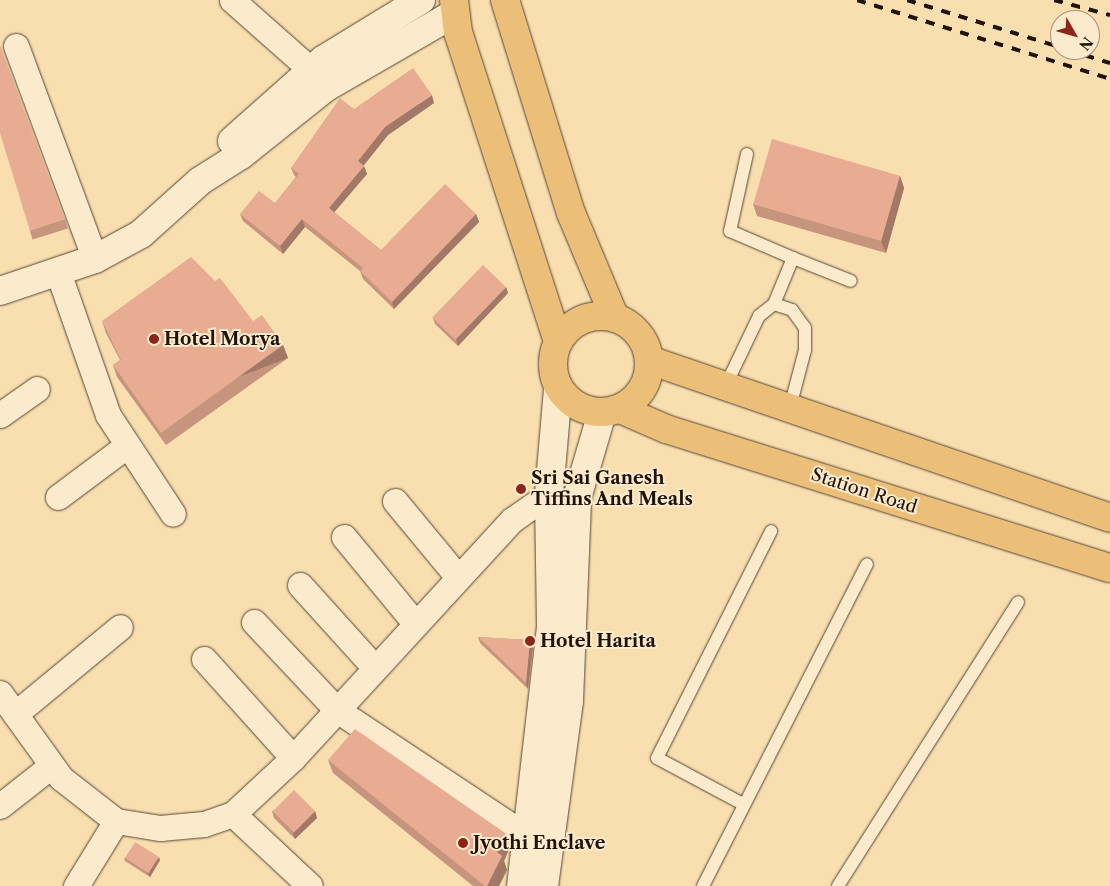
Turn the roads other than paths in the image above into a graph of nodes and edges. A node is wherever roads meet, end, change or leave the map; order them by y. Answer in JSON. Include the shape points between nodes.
{"nodes":[{"id":1,"x":232,"y":0,"type":"edge"},
{"id":2,"x":421,"y":0,"type":"edge"},
{"id":3,"x":504,"y":0,"type":"edge"},
{"id":4,"x":455,"y":6,"type":"edge"},
{"id":5,"x":16,"y":46,"type":"dead end"},
{"id":6,"x":311,"y":70,"type":"junction"},
{"id":7,"x":747,"y":154,"type":"dead end"},
{"id":8,"x":200,"y":181,"type":"junction"},
{"id":9,"x":793,"y":258,"type":"junction"},
{"id":10,"x":95,"y":259,"type":"junction"},
{"id":11,"x":58,"y":272,"type":"junction"},
{"id":12,"x":851,"y":281,"type":"dead end"},
{"id":13,"x":0,"y":291,"type":"edge"},
{"id":14,"x":774,"y":304,"type":"junction"},
{"id":15,"x":614,"y":318,"type":"junction"},
{"id":16,"x":558,"y":341,"type":"junction"},
{"id":17,"x":649,"y":360,"type":"junction"},
{"id":18,"x":725,"y":387,"type":"junction"},
{"id":19,"x":558,"y":388,"type":"junction"},
{"id":20,"x":37,"y":389,"type":"dead end"},
{"id":21,"x":611,"y":411,"type":"junction"},
{"id":22,"x":789,"y":411,"type":"junction"},
{"id":23,"x":0,"y":415,"type":"edge"},
{"id":24,"x":124,"y":446,"type":"junction"},
{"id":25,"x":549,"y":494,"type":"junction"},
{"id":26,"x":58,"y":497,"type":"dead end"},
{"id":27,"x":395,"y":501,"type":"dead end"},
{"id":28,"x":173,"y":514,"type":"dead end"},
{"id":29,"x":1110,"y":518,"type":"edge"},
{"id":30,"x":771,"y":531,"type":"dead end"},
{"id":31,"x":344,"y":537,"type":"dead end"},
{"id":32,"x":867,"y":564,"type":"dead end"},
{"id":33,"x":1110,"y":568,"type":"edge"},
{"id":34,"x":457,"y":576,"type":"junction"},
{"id":35,"x":300,"y":585,"type":"dead end"},
{"id":36,"x":1018,"y":602,"type":"dead end"},
{"id":37,"x":254,"y":622,"type":"dead end"},
{"id":38,"x":414,"y":622,"type":"junction"},
{"id":39,"x":120,"y":627,"type":"dead end"},
{"id":40,"x":204,"y":658,"type":"dead end"},
{"id":41,"x":374,"y":667,"type":"junction"},
{"id":42,"x":0,"y":692,"type":"edge"},
{"id":43,"x":337,"y":710,"type":"junction"},
{"id":44,"x":15,"y":714,"type":"junction"},
{"id":45,"x":293,"y":758,"type":"junction"},
{"id":46,"x":51,"y":766,"type":"junction"},
{"id":47,"x":742,"y":803,"type":"junction"},
{"id":48,"x":0,"y":806,"type":"edge"},
{"id":49,"x":233,"y":814,"type":"junction"},
{"id":50,"x":116,"y":821,"type":"junction"},
{"id":51,"x":527,"y":836,"type":"junction"},
{"id":52,"x":298,"y":882,"type":"edge"},
{"id":53,"x":76,"y":886,"type":"edge"},
{"id":54,"x":521,"y":886,"type":"edge"},
{"id":55,"x":544,"y":886,"type":"edge"},
{"id":56,"x":703,"y":886,"type":"edge"},
{"id":57,"x":838,"y":886,"type":"edge"}],
"edges":[{"from":1,"to":6,"type":"street"},
{"from":2,"to":6,"type":"main road"},
{"from":3,"to":15,"type":"main road","via":[[570,213]]},
{"from":4,"to":8,"type":"main road","via":[[325,88],[241,155]]},
{"from":4,"to":16,"type":"main road"},
{"from":5,"to":10,"type":"street"},
{"from":6,"to":8,"type":"main road","via":[[225,147]]},
{"from":7,"to":9,"type":"lane","via":[[730,231]]},
{"from":8,"to":10,"type":"main road","via":[[141,234]]},
{"from":9,"to":12,"type":"lane"},
{"from":9,"to":14,"type":"lane"},
{"from":10,"to":11,"type":"main road"},
{"from":11,"to":13,"type":"main road"},
{"from":11,"to":24,"type":"street","via":[[102,399]]},
{"from":14,"to":18,"type":"lane","via":[[759,316]]},
{"from":14,"to":22,"type":"lane","via":[[792,310],[805,328],[805,350]]},
{"from":15,"to":16,"type":"main road","via":[[586,319],[573,325]]},
{"from":15,"to":17,"type":"main road","via":[[631,327],[644,342]]},
{"from":16,"to":19,"type":"main road","via":[[552,364]]},
{"from":17,"to":18,"type":"main road"},
{"from":17,"to":21,"type":"main road","via":[[646,380],[636,397]]},
{"from":18,"to":22,"type":"main road"},
{"from":19,"to":21,"type":"main road","via":[[584,410]]},
{"from":19,"to":25,"type":"main road"},
{"from":20,"to":23,"type":"street"},
{"from":21,"to":33,"type":"main road","name":"Station Road"},
{"from":21,"to":55,"type":"main road","via":[[577,498],[569,701]]},
{"from":22,"to":29,"type":"main road"},
{"from":24,"to":26,"type":"street"},
{"from":24,"to":28,"type":"street"},
{"from":25,"to":34,"type":"street","via":[[512,520]]},
{"from":25,"to":51,"type":"main road","via":[[551,615]]},
{"from":27,"to":34,"type":"street"},
{"from":30,"to":47,"type":"lane","via":[[657,758]]},
{"from":31,"to":38,"type":"street"},
{"from":32,"to":47,"type":"lane"},
{"from":34,"to":38,"type":"street"},
{"from":35,"to":41,"type":"street"},
{"from":36,"to":57,"type":"lane"},
{"from":37,"to":43,"type":"street"},
{"from":38,"to":41,"type":"street"},
{"from":39,"to":44,"type":"street"},
{"from":40,"to":45,"type":"street"},
{"from":41,"to":43,"type":"street"},
{"from":42,"to":44,"type":"street"},
{"from":43,"to":45,"type":"street"},
{"from":43,"to":51,"type":"street"},
{"from":44,"to":46,"type":"street"},
{"from":45,"to":49,"type":"street"},
{"from":46,"to":48,"type":"street"},
{"from":46,"to":50,"type":"street","via":[[78,795]]},
{"from":47,"to":56,"type":"lane"},
{"from":49,"to":50,"type":"street","via":[[204,824],[160,828]]},
{"from":49,"to":52,"type":"street"},
{"from":50,"to":53,"type":"street"},
{"from":51,"to":54,"type":"main road"}]}
